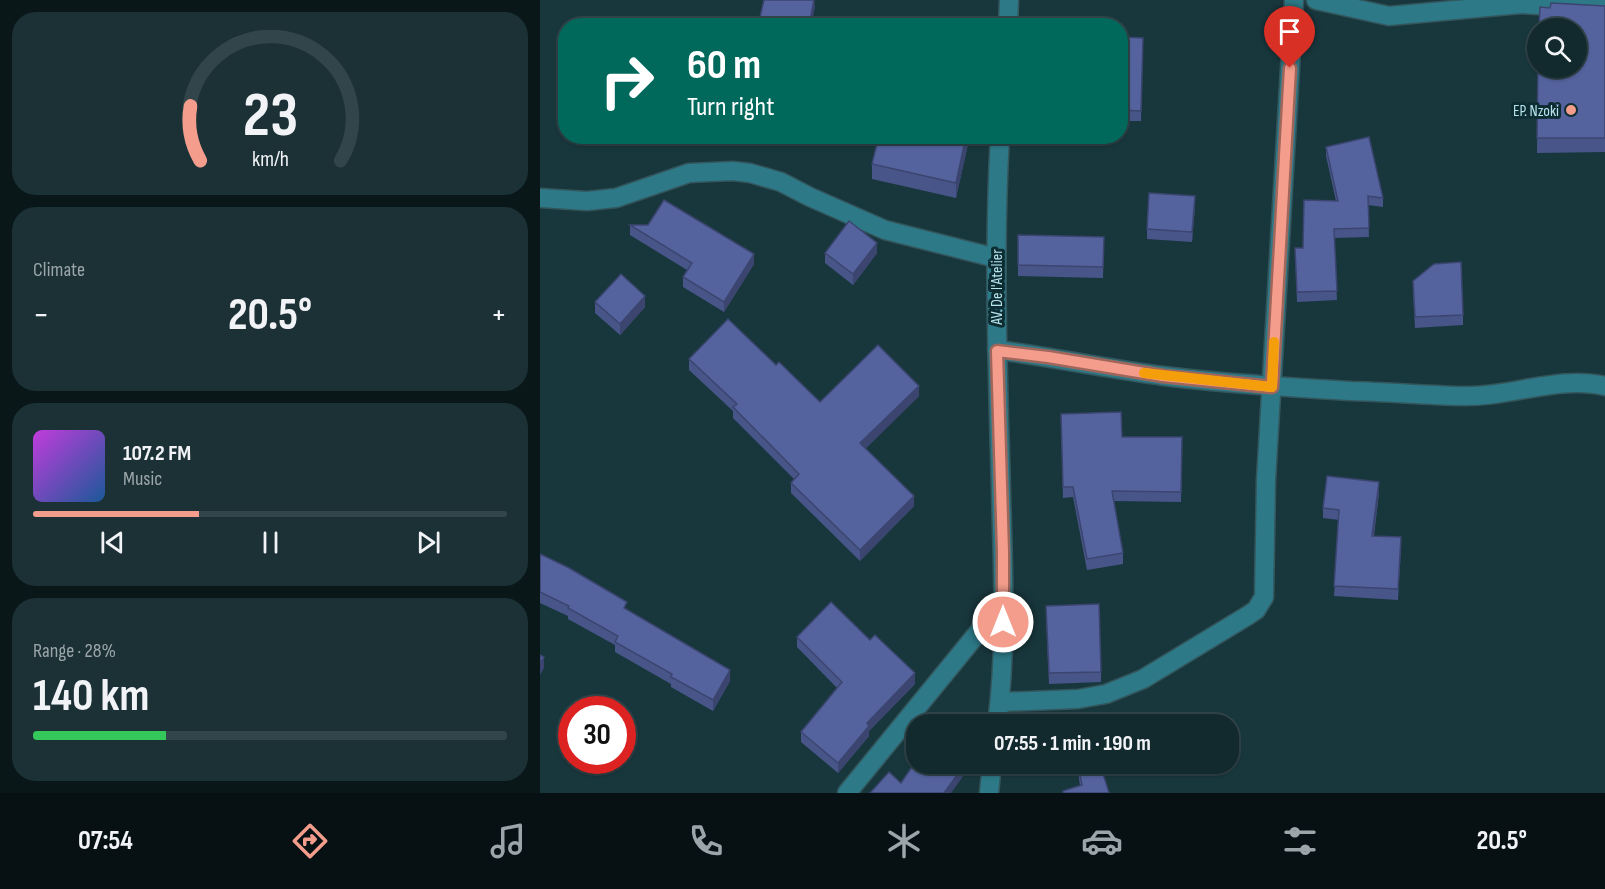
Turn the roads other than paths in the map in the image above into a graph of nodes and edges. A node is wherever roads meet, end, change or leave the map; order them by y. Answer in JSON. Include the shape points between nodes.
{"nodes":[{"id":1,"x":1009,"y":0,"type":"edge"},
{"id":2,"x":1294,"y":0,"type":"edge"},
{"id":3,"x":1316,"y":0,"type":"edge"},
{"id":4,"x":1605,"y":9,"type":"edge"},
{"id":5,"x":1008,"y":18,"type":"edge"},
{"id":6,"x":999,"y":144,"type":"edge"},
{"id":7,"x":540,"y":198,"type":"edge"},
{"id":8,"x":996,"y":258,"type":"junction"},
{"id":9,"x":997,"y":351,"type":"junction"},
{"id":10,"x":1605,"y":386,"type":"edge"},
{"id":11,"x":1272,"y":387,"type":"junction"},
{"id":12,"x":1003,"y":602,"type":"junction"},
{"id":13,"x":1000,"y":702,"type":"junction"},
{"id":14,"x":999,"y":714,"type":"edge"},
{"id":15,"x":991,"y":774,"type":"edge"},
{"id":16,"x":847,"y":793,"type":"edge"},
{"id":17,"x":989,"y":793,"type":"edge"}],
"edges":[{"from":1,"to":5,"type":"street"},
{"from":2,"to":11,"type":"street"},
{"from":3,"to":4,"type":"street","via":[[1389,16],[1521,4]]},
{"from":6,"to":8,"type":"street","name":"AV. De l'Atelier"},
{"from":7,"to":8,"type":"street","via":[[616,198],[689,173],[750,173],[782,182],[885,230]]},
{"from":8,"to":9,"type":"street","name":"AV. De l'Atelier"},
{"from":9,"to":11,"type":"street","via":[[1163,376]]},
{"from":9,"to":12,"type":"street","name":"AV. De l'Atelier"},
{"from":10,"to":11,"type":"street","via":[[1550,384],[1506,394],[1463,396]]},
{"from":11,"to":13,"type":"street","via":[[1265,587],[1261,604],[1143,679],[1106,694]]},
{"from":12,"to":13,"type":"street","name":"AV. De l'Atelier"},
{"from":12,"to":16,"type":"street"},
{"from":13,"to":14,"type":"street","name":"AV. De l'Atelier"},
{"from":15,"to":17,"type":"street"}]}
